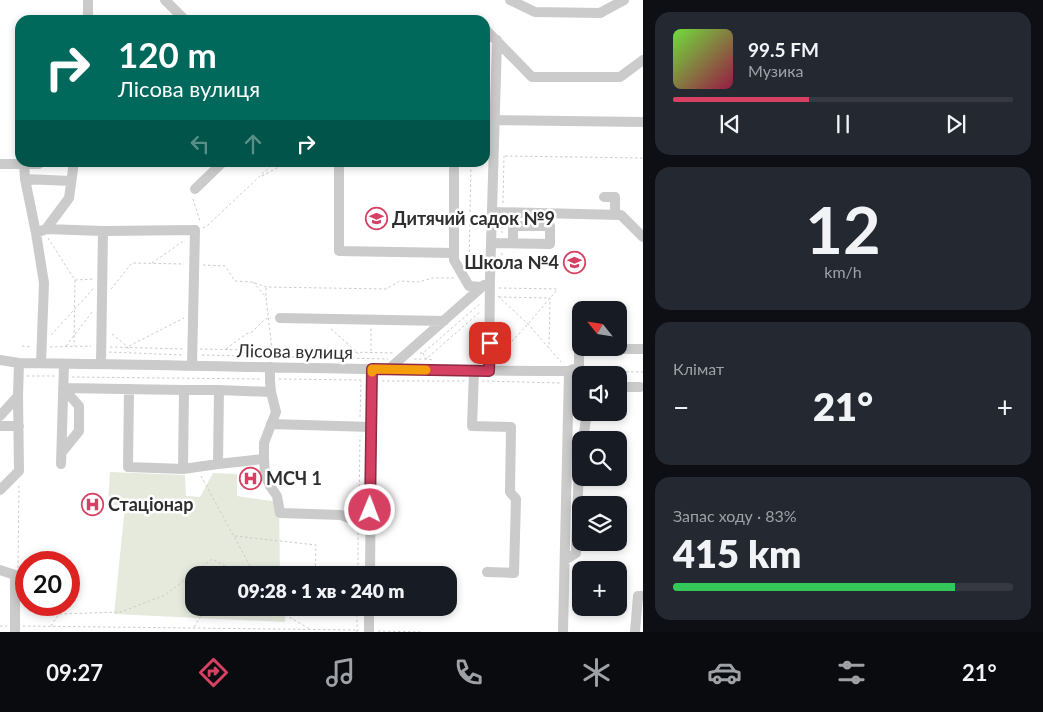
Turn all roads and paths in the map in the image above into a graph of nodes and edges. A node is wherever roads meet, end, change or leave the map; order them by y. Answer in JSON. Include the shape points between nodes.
{"nodes":[{"id":1,"x":88,"y":0,"type":"edge"},
{"id":2,"x":165,"y":0,"type":"edge"},
{"id":3,"x":510,"y":0,"type":"edge"},
{"id":4,"x":624,"y":0,"type":"edge"},
{"id":5,"x":88,"y":15,"type":"edge"},
{"id":6,"x":180,"y":15,"type":"edge"},
{"id":7,"x":490,"y":34,"type":"edge"},
{"id":8,"x":497,"y":40,"type":"junction"},
{"id":9,"x":643,"y":60,"type":"edge"},
{"id":10,"x":491,"y":116,"type":"edge"},
{"id":11,"x":643,"y":122,"type":"edge"},
{"id":12,"x":498,"y":155,"type":"junction"},
{"id":13,"x":643,"y":158,"type":"edge"},
{"id":14,"x":0,"y":164,"type":"edge"},
{"id":15,"x":15,"y":164,"type":"edge"},
{"id":16,"x":24,"y":167,"type":"edge"},
{"id":17,"x":73,"y":167,"type":"edge"},
{"id":18,"x":218,"y":167,"type":"edge"},
{"id":19,"x":270,"y":167,"type":"edge"},
{"id":20,"x":279,"y":167,"type":"edge"},
{"id":21,"x":339,"y":167,"type":"edge"},
{"id":22,"x":454,"y":167,"type":"edge"},
{"id":23,"x":471,"y":167,"type":"edge"},
{"id":24,"x":259,"y":178,"type":"junction"},
{"id":25,"x":25,"y":179,"type":"junction"},
{"id":26,"x":71,"y":181,"type":"junction"},
{"id":27,"x":193,"y":194,"type":"joint"},
{"id":28,"x":604,"y":197,"type":"dead end"},
{"id":29,"x":492,"y":212,"type":"junction"},
{"id":30,"x":502,"y":212,"type":"junction"},
{"id":31,"x":615,"y":215,"type":"junction"},
{"id":32,"x":200,"y":221,"type":"dead end"},
{"id":33,"x":42,"y":231,"type":"junction"},
{"id":34,"x":103,"y":231,"type":"junction"},
{"id":35,"x":195,"y":233,"type":"junction"},
{"id":36,"x":643,"y":237,"type":"edge"},
{"id":37,"x":491,"y":243,"type":"junction"},
{"id":38,"x":502,"y":243,"type":"junction"},
{"id":39,"x":513,"y":243,"type":"dead end"},
{"id":40,"x":453,"y":253,"type":"junction"},
{"id":41,"x":151,"y":264,"type":"junction"},
{"id":42,"x":194,"y":265,"type":"junction"},
{"id":43,"x":469,"y":267,"type":"dead end"},
{"id":44,"x":494,"y":276,"type":"junction"},
{"id":45,"x":464,"y":278,"type":"junction"},
{"id":46,"x":102,"y":279,"type":"junction"},
{"id":47,"x":75,"y":280,"type":"junction"},
{"id":48,"x":252,"y":282,"type":"junction"},
{"id":49,"x":266,"y":287,"type":"junction"},
{"id":50,"x":482,"y":287,"type":"junction"},
{"id":51,"x":266,"y":297,"type":"junction"},
{"id":52,"x":550,"y":298,"type":"junction"},
{"id":53,"x":493,"y":299,"type":"junction"},
{"id":54,"x":102,"y":300,"type":"junction"},
{"id":55,"x":74,"y":309,"type":"junction"},
{"id":56,"x":193,"y":313,"type":"junction"},
{"id":57,"x":268,"y":318,"type":"junction"},
{"id":58,"x":280,"y":318,"type":"joint"},
{"id":59,"x":320,"y":319,"type":"junction"},
{"id":60,"x":371,"y":320,"type":"junction"},
{"id":61,"x":444,"y":321,"type":"junction"},
{"id":62,"x":528,"y":324,"type":"junction"},
{"id":63,"x":101,"y":325,"type":"junction"},
{"id":64,"x":74,"y":335,"type":"junction"},
{"id":65,"x":22,"y":346,"type":"dead end"},
{"id":66,"x":42,"y":346,"type":"junction"},
{"id":67,"x":65,"y":347,"type":"junction"},
{"id":68,"x":74,"y":347,"type":"junction"},
{"id":69,"x":128,"y":347,"type":"junction"},
{"id":70,"x":549,"y":348,"type":"junction"},
{"id":71,"x":101,"y":349,"type":"junction"},
{"id":72,"x":226,"y":349,"type":"junction"},
{"id":73,"x":643,"y":349,"type":"edge"},
{"id":74,"x":272,"y":350,"type":"junction"},
{"id":75,"x":192,"y":352,"type":"junction"},
{"id":76,"x":357,"y":352,"type":"junction"},
{"id":77,"x":371,"y":352,"type":"junction"},
{"id":78,"x":128,"y":353,"type":"junction"},
{"id":79,"x":404,"y":356,"type":"junction"},
{"id":80,"x":0,"y":360,"type":"edge"},
{"id":81,"x":271,"y":362,"type":"junction"},
{"id":82,"x":19,"y":363,"type":"junction"},
{"id":83,"x":41,"y":363,"type":"junction"},
{"id":84,"x":64,"y":364,"type":"junction"},
{"id":85,"x":101,"y":364,"type":"junction"},
{"id":86,"x":365,"y":365,"type":"junction"},
{"id":87,"x":192,"y":366,"type":"junction"},
{"id":88,"x":489,"y":366,"type":"junction"},
{"id":89,"x":389,"y":369,"type":"junction"},
{"id":90,"x":569,"y":371,"type":"junction"},
{"id":91,"x":627,"y":372,"type":"edge"},
{"id":92,"x":643,"y":372,"type":"edge"},
{"id":93,"x":19,"y":376,"type":"junction"},
{"id":94,"x":63,"y":376,"type":"junction"},
{"id":95,"x":474,"y":376,"type":"junction"},
{"id":96,"x":270,"y":379,"type":"junction"},
{"id":97,"x":361,"y":380,"type":"junction"},
{"id":98,"x":372,"y":380,"type":"junction"},
{"id":99,"x":568,"y":383,"type":"junction"},
{"id":100,"x":627,"y":387,"type":"edge"},
{"id":101,"x":640,"y":387,"type":"dead end"},
{"id":102,"x":63,"y":388,"type":"junction"},
{"id":103,"x":129,"y":389,"type":"junction"},
{"id":104,"x":184,"y":390,"type":"junction"},
{"id":105,"x":219,"y":390,"type":"junction"},
{"id":106,"x":272,"y":392,"type":"junction"},
{"id":107,"x":18,"y":396,"type":"junction"},
{"id":108,"x":0,"y":416,"type":"edge"},
{"id":109,"x":271,"y":424,"type":"junction"},
{"id":110,"x":0,"y":426,"type":"edge"},
{"id":111,"x":19,"y":426,"type":"junction"},
{"id":112,"x":360,"y":426,"type":"junction"},
{"id":113,"x":371,"y":426,"type":"junction"},
{"id":114,"x":62,"y":452,"type":"junction"},
{"id":115,"x":264,"y":458,"type":"junction"},
{"id":116,"x":61,"y":464,"type":"dead end"},
{"id":117,"x":218,"y":464,"type":"junction"},
{"id":118,"x":567,"y":464,"type":"junction"},
{"id":119,"x":572,"y":464,"type":"edge"},
{"id":120,"x":196,"y":467,"type":"junction"},
{"id":121,"x":183,"y":469,"type":"junction"},
{"id":122,"x":19,"y":472,"type":"junction"},
{"id":123,"x":578,"y":486,"type":"edge"},
{"id":124,"x":0,"y":490,"type":"edge"},
{"id":125,"x":359,"y":522,"type":"junction"},
{"id":126,"x":370,"y":527,"type":"junction"},
{"id":127,"x":234,"y":536,"type":"junction"},
{"id":128,"x":18,"y":551,"type":"edge"},
{"id":129,"x":565,"y":560,"type":"junction"},
{"id":130,"x":203,"y":566,"type":"edge"},
{"id":131,"x":225,"y":566,"type":"edge"},
{"id":132,"x":251,"y":566,"type":"edge"},
{"id":133,"x":315,"y":566,"type":"edge"},
{"id":134,"x":358,"y":566,"type":"edge"},
{"id":135,"x":370,"y":566,"type":"edge"},
{"id":136,"x":0,"y":570,"type":"edge"},
{"id":137,"x":487,"y":572,"type":"dead end"},
{"id":138,"x":185,"y":580,"type":"edge"},
{"id":139,"x":643,"y":596,"type":"edge"},
{"id":140,"x":201,"y":616,"type":"edge"},
{"id":141,"x":287,"y":616,"type":"edge"},
{"id":142,"x":357,"y":616,"type":"edge"},
{"id":143,"x":369,"y":616,"type":"edge"},
{"id":144,"x":0,"y":626,"type":"edge"},
{"id":145,"x":50,"y":626,"type":"junction"},
{"id":146,"x":193,"y":628,"type":"junction"},
{"id":147,"x":15,"y":629,"type":"edge"},
{"id":148,"x":310,"y":630,"type":"junction"},
{"id":149,"x":357,"y":631,"type":"edge"},
{"id":150,"x":369,"y":631,"type":"edge"},
{"id":151,"x":422,"y":632,"type":"edge"},
{"id":152,"x":563,"y":632,"type":"edge"},
{"id":153,"x":635,"y":632,"type":"edge"}],
"edges":[{"from":1,"to":5,"type":"street"},
{"from":2,"to":6,"type":"street"},
{"from":3,"to":4,"type":"street","via":[[535,12],[600,13]]},
{"from":7,"to":8,"type":"street"},
{"from":8,"to":9,"type":"street","via":[[532,77],[620,77]]},
{"from":8,"to":10,"type":"street"},
{"from":10,"to":11,"type":"street"},
{"from":10,"to":12,"type":"street"},
{"from":12,"to":13,"type":"path"},
{"from":12,"to":29,"type":"street"},
{"from":12,"to":30,"type":"path"},
{"from":14,"to":15,"type":"street"},
{"from":16,"to":25,"type":"street"},
{"from":17,"to":26,"type":"street"},
{"from":18,"to":27,"type":"street"},
{"from":19,"to":24,"type":"path"},
{"from":20,"to":24,"type":"path"},
{"from":21,"to":40,"type":"street","via":[[339,251]]},
{"from":22,"to":40,"type":"street"},
{"from":23,"to":43,"type":"path"},
{"from":24,"to":35,"type":"path","via":[[208,226]]},
{"from":25,"to":26,"type":"street"},
{"from":25,"to":33,"type":"street"},
{"from":26,"to":33,"type":"street","via":[[69,198]]},
{"from":27,"to":32,"type":"path"},
{"from":28,"to":31,"type":"street","via":[[616,197]]},
{"from":29,"to":30,"type":"street"},
{"from":29,"to":37,"type":"street"},
{"from":30,"to":31,"type":"street"},
{"from":30,"to":38,"type":"path"},
{"from":31,"to":36,"type":"street","via":[[621,215]]},
{"from":33,"to":34,"type":"street"},
{"from":33,"to":47,"type":"path"},
{"from":33,"to":66,"type":"street"},
{"from":34,"to":35,"type":"street","via":[[195,230]]},
{"from":34,"to":46,"type":"street"},
{"from":35,"to":41,"type":"path"},
{"from":35,"to":42,"type":"street"},
{"from":37,"to":38,"type":"street"},
{"from":37,"to":44,"type":"street"},
{"from":38,"to":39,"type":"street"},
{"from":38,"to":44,"type":"path","via":[[501,269]]},
{"from":40,"to":45,"type":"street"},
{"from":41,"to":42,"type":"path"},
{"from":41,"to":54,"type":"path","via":[[132,263]]},
{"from":42,"to":48,"type":"path","via":[[225,266],[234,281]]},
{"from":42,"to":56,"type":"street"},
{"from":44,"to":50,"type":"street"},
{"from":44,"to":53,"type":"street"},
{"from":45,"to":49,"type":"path","via":[[400,281],[386,289]]},
{"from":45,"to":50,"type":"street","via":[[469,286]]},
{"from":46,"to":47,"type":"path"},
{"from":46,"to":54,"type":"street"},
{"from":46,"to":55,"type":"path"},
{"from":47,"to":55,"type":"path"},
{"from":48,"to":49,"type":"path"},
{"from":48,"to":51,"type":"path"},
{"from":49,"to":51,"type":"path"},
{"from":50,"to":61,"type":"street"},
{"from":51,"to":57,"type":"path"},
{"from":52,"to":53,"type":"path"},
{"from":52,"to":53,"type":"path","via":[[557,289],[498,288]]},
{"from":52,"to":62,"type":"path"},
{"from":52,"to":70,"type":"path"},
{"from":53,"to":62,"type":"path"},
{"from":53,"to":79,"type":"path","via":[[423,353]]},
{"from":53,"to":79,"type":"path","via":[[426,359]]},
{"from":53,"to":88,"type":"street"},
{"from":54,"to":63,"type":"street"},
{"from":54,"to":64,"type":"path"},
{"from":55,"to":64,"type":"path"},
{"from":55,"to":66,"type":"path"},
{"from":56,"to":69,"type":"path"},
{"from":56,"to":75,"type":"street"},
{"from":57,"to":58,"type":"path"},
{"from":57,"to":72,"type":"path"},
{"from":57,"to":74,"type":"path"},
{"from":58,"to":59,"type":"street"},
{"from":59,"to":60,"type":"street"},
{"from":59,"to":76,"type":"path"},
{"from":60,"to":61,"type":"street"},
{"from":60,"to":77,"type":"path"},
{"from":61,"to":79,"type":"street"},
{"from":62,"to":70,"type":"path"},
{"from":62,"to":88,"type":"path"},
{"from":63,"to":69,"type":"path"},
{"from":63,"to":71,"type":"street"},
{"from":64,"to":67,"type":"path"},
{"from":64,"to":68,"type":"path"},
{"from":65,"to":66,"type":"path"},
{"from":66,"to":67,"type":"path"},
{"from":66,"to":83,"type":"street"},
{"from":67,"to":68,"type":"path"},
{"from":68,"to":71,"type":"path"},
{"from":69,"to":71,"type":"path"},
{"from":69,"to":75,"type":"path"},
{"from":69,"to":78,"type":"path"},
{"from":70,"to":90,"type":"path"},
{"from":71,"to":78,"type":"path"},
{"from":71,"to":85,"type":"street"},
{"from":72,"to":74,"type":"path"},
{"from":72,"to":75,"type":"path"},
{"from":73,"to":90,"type":"street","via":[[579,349],[579,367]]},
{"from":74,"to":76,"type":"path"},
{"from":74,"to":81,"type":"path"},
{"from":75,"to":78,"type":"path"},
{"from":75,"to":81,"type":"path"},
{"from":75,"to":87,"type":"street"},
{"from":76,"to":77,"type":"path"},
{"from":76,"to":86,"type":"path"},
{"from":77,"to":79,"type":"path"},
{"from":79,"to":86,"type":"path"},
{"from":79,"to":89,"type":"street"},
{"from":80,"to":82,"type":"street","name":"Лісова вулиця"},
{"from":81,"to":86,"type":"street","name":"Лісова вулиця"},
{"from":81,"to":86,"type":"path"},
{"from":81,"to":87,"type":"street","name":"Лісова вулиця"},
{"from":81,"to":96,"type":"street"},
{"from":82,"to":83,"type":"street","name":"Лісова вулиця"},
{"from":82,"to":93,"type":"street"},
{"from":83,"to":84,"type":"street","name":"Лісова вулиця"},
{"from":84,"to":85,"type":"street","name":"Лісова вулиця"},
{"from":84,"to":94,"type":"street"},
{"from":85,"to":87,"type":"street","name":"Лісова вулиця"},
{"from":86,"to":89,"type":"street","name":"Лісова вулиця"},
{"from":86,"to":97,"type":"path"},
{"from":86,"to":98,"type":"street"},
{"from":88,"to":90,"type":"street","name":"Лісова вулиця"},
{"from":88,"to":95,"type":"street","name":"Лісова вулиця"},
{"from":89,"to":95,"type":"street","name":"Лісова вулиця"},
{"from":90,"to":99,"type":"street"},
{"from":91,"to":92,"type":"path"},
{"from":93,"to":94,"type":"path"},
{"from":93,"to":107,"type":"street"},
{"from":94,"to":96,"type":"path"},
{"from":94,"to":102,"type":"street"},
{"from":95,"to":98,"type":"path"},
{"from":95,"to":99,"type":"path"},
{"from":95,"to":137,"type":"street","via":[[472,426],[511,427],[510,492],[516,499],[514,573]]},
{"from":96,"to":97,"type":"path"},
{"from":96,"to":106,"type":"street"},
{"from":97,"to":98,"type":"path"},
{"from":97,"to":112,"type":"path"},
{"from":98,"to":113,"type":"street"},
{"from":99,"to":118,"type":"street"},
{"from":100,"to":101,"type":"street"},
{"from":102,"to":103,"type":"street"},
{"from":102,"to":114,"type":"street"},
{"from":102,"to":114,"type":"street","via":[[79,406],[79,431]]},
{"from":103,"to":104,"type":"street"},
{"from":103,"to":121,"type":"street","via":[[128,467]]},
{"from":104,"to":105,"type":"street"},
{"from":104,"to":121,"type":"street"},
{"from":105,"to":106,"type":"street"},
{"from":105,"to":117,"type":"street"},
{"from":106,"to":109,"type":"street","via":[[276,412]]},
{"from":107,"to":108,"type":"street"},
{"from":107,"to":111,"type":"street"},
{"from":109,"to":112,"type":"street"},
{"from":109,"to":115,"type":"street","via":[[264,443]]},
{"from":110,"to":111,"type":"street"},
{"from":111,"to":122,"type":"street"},
{"from":112,"to":113,"type":"street"},
{"from":112,"to":125,"type":"path"},
{"from":113,"to":126,"type":"street"},
{"from":114,"to":116,"type":"street"},
{"from":115,"to":117,"type":"street"},
{"from":115,"to":125,"type":"street","via":[[265,474],[277,496],[280,513],[341,515]]},
{"from":117,"to":120,"type":"street"},
{"from":118,"to":119,"type":"street"},
{"from":118,"to":129,"type":"street"},
{"from":120,"to":121,"type":"street"},
{"from":120,"to":127,"type":"path"},
{"from":122,"to":124,"type":"street"},
{"from":122,"to":128,"type":"path"},
{"from":123,"to":129,"type":"street","via":[[576,553]]},
{"from":125,"to":126,"type":"street"},
{"from":125,"to":134,"type":"path"},
{"from":126,"to":135,"type":"street"},
{"from":127,"to":132,"type":"path"},
{"from":127,"to":133,"type":"path","via":[[316,545]]},
{"from":129,"to":152,"type":"street"},
{"from":130,"to":131,"type":"path","via":[[212,559]]},
{"from":136,"to":147,"type":"street","via":[[15,575]]},
{"from":138,"to":145,"type":"path","via":[[165,595],[121,612],[59,614]]},
{"from":139,"to":153,"type":"street","via":[[638,596]]},
{"from":140,"to":146,"type":"path"},
{"from":141,"to":148,"type":"path"},
{"from":142,"to":149,"type":"path"},
{"from":143,"to":150,"type":"street"},
{"from":144,"to":147,"type":"path"},
{"from":145,"to":146,"type":"path"},
{"from":145,"to":147,"type":"path"},
{"from":146,"to":148,"type":"path"},
{"from":148,"to":149,"type":"path"},
{"from":149,"to":150,"type":"path"},
{"from":150,"to":151,"type":"path"}]}
